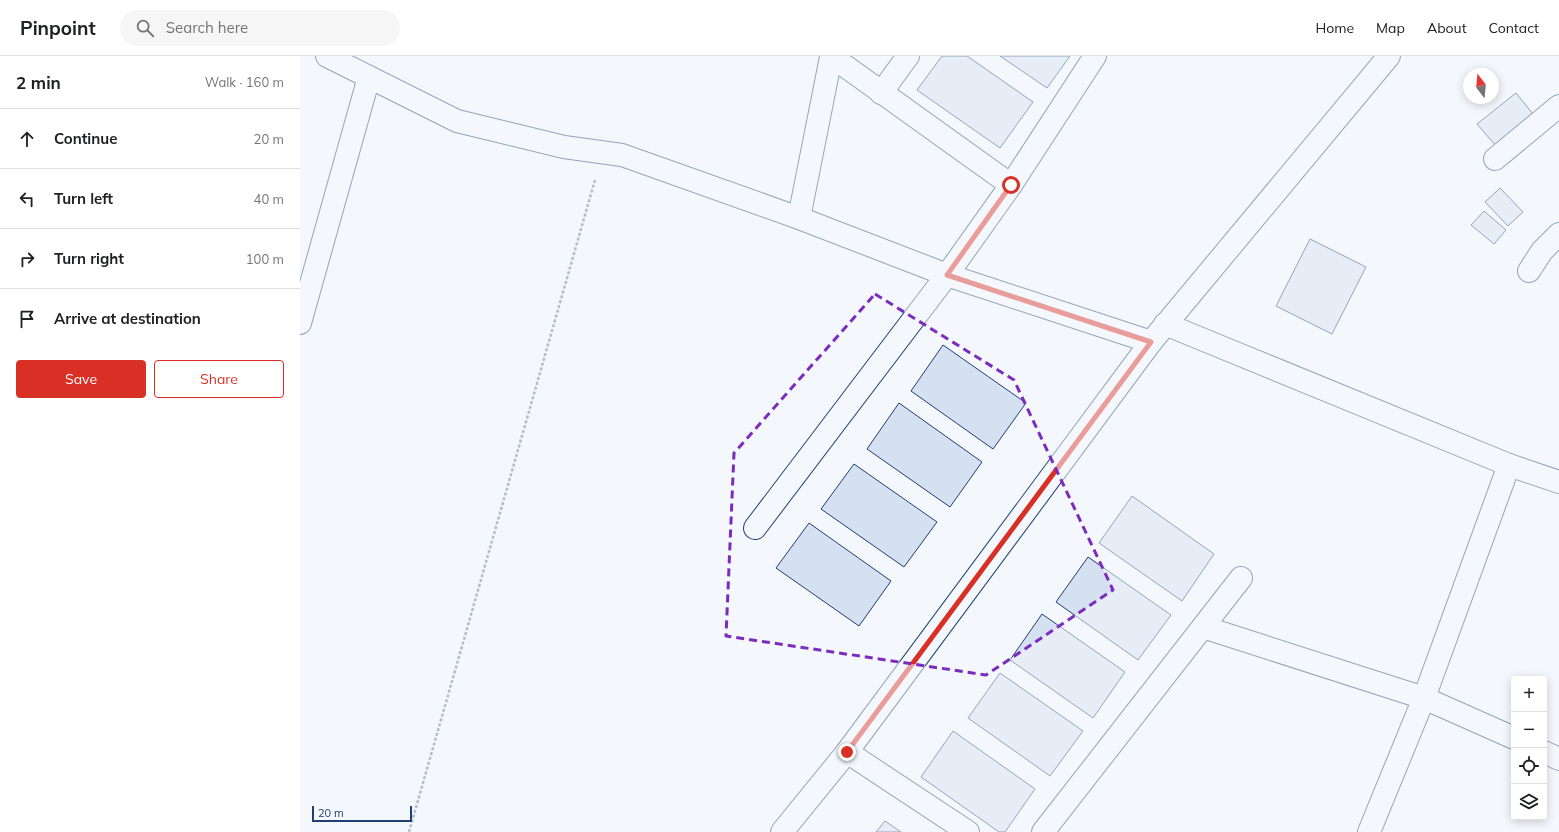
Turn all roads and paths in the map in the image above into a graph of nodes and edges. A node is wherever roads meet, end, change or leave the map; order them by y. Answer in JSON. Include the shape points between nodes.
{"nodes":[{"id":1,"x":327,"y":56,"type":"edge"},
{"id":2,"x":831,"y":56,"type":"edge"},
{"id":3,"x":908,"y":56,"type":"edge"},
{"id":4,"x":1095,"y":56,"type":"edge"},
{"id":5,"x":1389,"y":56,"type":"edge"},
{"id":6,"x":369,"y":77,"type":"junction"},
{"id":7,"x":881,"y":93,"type":"junction"},
{"id":8,"x":1559,"y":106,"type":"edge"},
{"id":9,"x":603,"y":152,"type":"junction"},
{"id":10,"x":1495,"y":159,"type":"dead end"},
{"id":11,"x":1011,"y":185,"type":"junction"},
{"id":12,"x":799,"y":218,"type":"junction"},
{"id":13,"x":1559,"y":234,"type":"edge"},
{"id":14,"x":1529,"y":271,"type":"dead end"},
{"id":15,"x":947,"y":275,"type":"junction"},
{"id":16,"x":300,"y":323,"type":"edge"},
{"id":17,"x":1165,"y":324,"type":"junction"},
{"id":18,"x":1151,"y":342,"type":"junction"},
{"id":19,"x":1509,"y":465,"type":"junction"},
{"id":20,"x":1559,"y":482,"type":"edge"},
{"id":21,"x":755,"y":528,"type":"dead end"},
{"id":22,"x":1241,"y":578,"type":"dead end"},
{"id":23,"x":1203,"y":627,"type":"junction"},
{"id":24,"x":1424,"y":698,"type":"junction"},
{"id":25,"x":1511,"y":737,"type":"edge"},
{"id":26,"x":847,"y":752,"type":"junction"},
{"id":27,"x":1547,"y":753,"type":"edge"},
{"id":28,"x":1559,"y":759,"type":"edge"},
{"id":29,"x":409,"y":832,"type":"edge"},
{"id":30,"x":782,"y":832,"type":"edge"},
{"id":31,"x":968,"y":832,"type":"edge"},
{"id":32,"x":1043,"y":832,"type":"edge"},
{"id":33,"x":1369,"y":832,"type":"edge"}],
"edges":[{"from":1,"to":6,"type":"street"},
{"from":2,"to":7,"type":"street"},
{"from":2,"to":12,"type":"street"},
{"from":3,"to":7,"type":"street"},
{"from":4,"to":11,"type":"street"},
{"from":5,"to":17,"type":"street"},
{"from":6,"to":9,"type":"street","via":[[456,121],[564,147]]},
{"from":6,"to":16,"type":"street"},
{"from":7,"to":11,"type":"street"},
{"from":8,"to":10,"type":"street"},
{"from":9,"to":12,"type":"street","via":[[622,155]]},
{"from":9,"to":29,"type":"path"},
{"from":11,"to":15,"type":"street"},
{"from":12,"to":15,"type":"street"},
{"from":13,"to":14,"type":"street","via":[[1542,251]]},
{"from":15,"to":18,"type":"street"},
{"from":15,"to":21,"type":"street"},
{"from":17,"to":18,"type":"street"},
{"from":17,"to":19,"type":"street"},
{"from":18,"to":26,"type":"street"},
{"from":19,"to":20,"type":"street"},
{"from":19,"to":24,"type":"street"},
{"from":22,"to":23,"type":"street"},
{"from":23,"to":24,"type":"street"},
{"from":23,"to":32,"type":"street"},
{"from":24,"to":25,"type":"street"},
{"from":24,"to":33,"type":"street"},
{"from":26,"to":30,"type":"street"},
{"from":26,"to":31,"type":"street"},
{"from":27,"to":28,"type":"street"}]}
